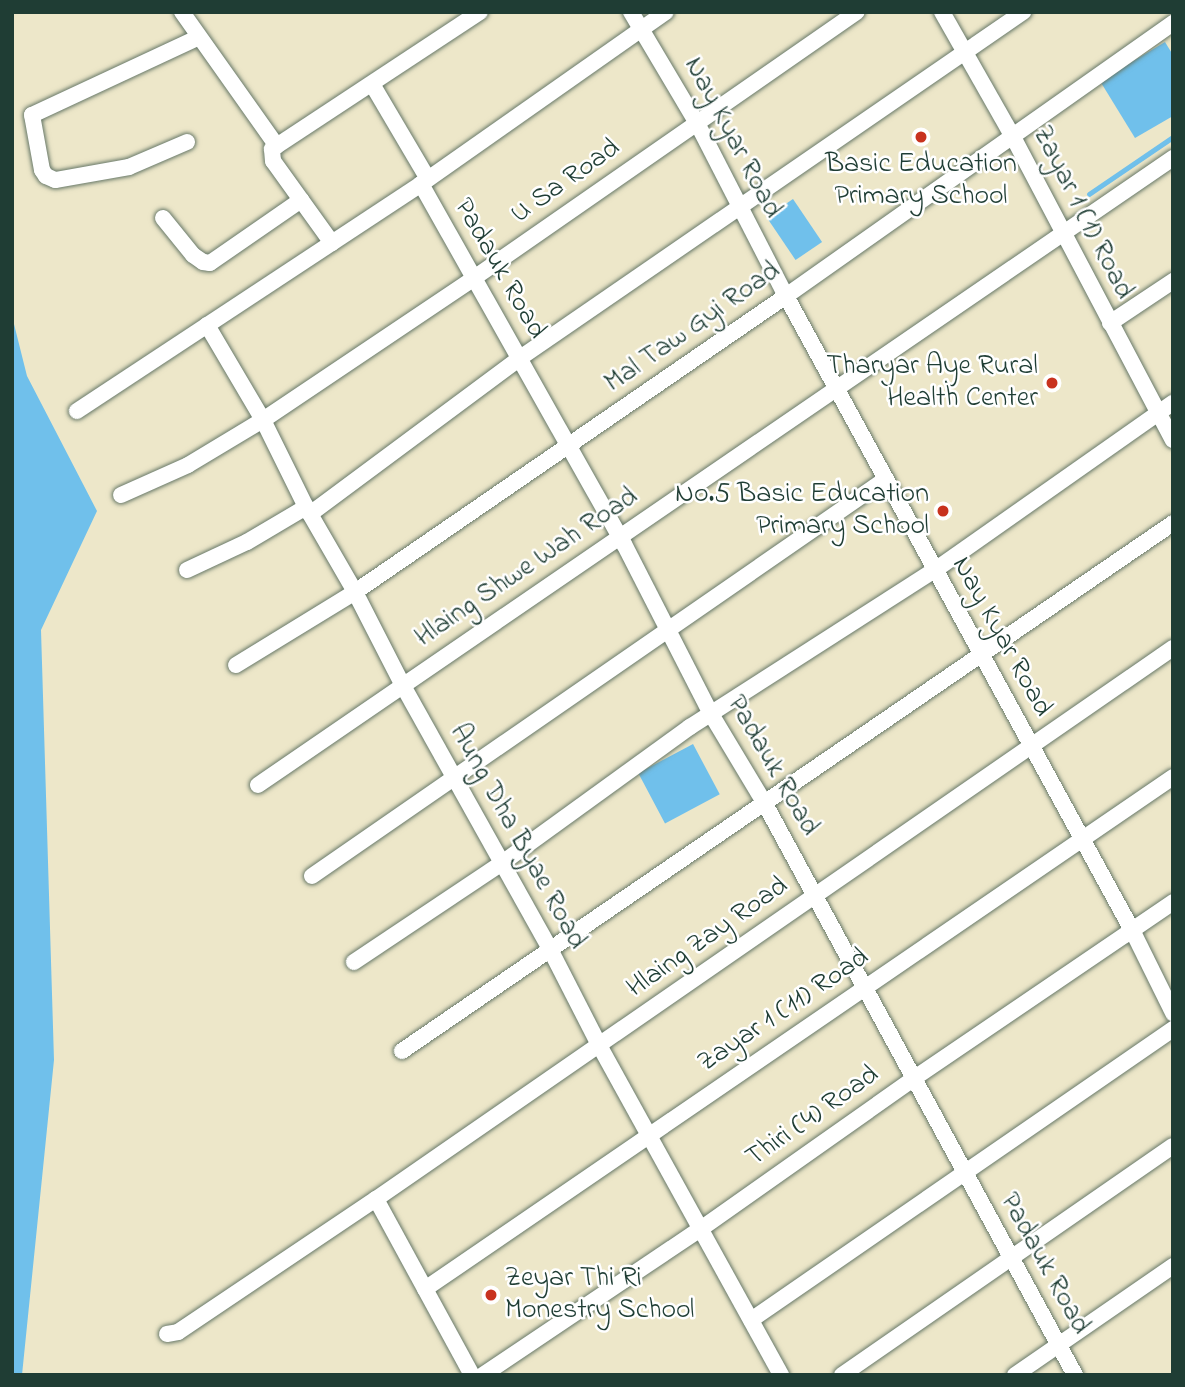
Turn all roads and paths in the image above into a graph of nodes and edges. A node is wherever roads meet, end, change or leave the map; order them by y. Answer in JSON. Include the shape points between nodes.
{"nodes":[{"id":1,"x":182,"y":12,"type":"edge"},
{"id":2,"x":480,"y":12,"type":"edge"},
{"id":3,"x":631,"y":12,"type":"edge"},
{"id":4,"x":666,"y":12,"type":"edge"},
{"id":5,"x":858,"y":12,"type":"edge"},
{"id":6,"x":942,"y":12,"type":"edge"},
{"id":7,"x":1023,"y":12,"type":"edge"},
{"id":8,"x":1173,"y":23,"type":"edge"},
{"id":9,"x":642,"y":28,"type":"junction"},
{"id":10,"x":200,"y":37,"type":"junction"},
{"id":11,"x":964,"y":51,"type":"junction"},
{"id":12,"x":372,"y":84,"type":"junction"},
{"id":13,"x":697,"y":123,"type":"junction"},
{"id":14,"x":1012,"y":135,"type":"junction"},
{"id":15,"x":187,"y":142,"type":"dead end"},
{"id":16,"x":277,"y":146,"type":"junction"},
{"id":17,"x":1173,"y":158,"type":"edge"},
{"id":18,"x":424,"y":181,"type":"junction"},
{"id":19,"x":301,"y":200,"type":"junction"},
{"id":20,"x":739,"y":207,"type":"junction"},
{"id":21,"x":163,"y":218,"type":"dead end"},
{"id":22,"x":1063,"y":232,"type":"junction"},
{"id":23,"x":332,"y":243,"type":"junction"},
{"id":24,"x":474,"y":278,"type":"junction"},
{"id":25,"x":1173,"y":281,"type":"edge"},
{"id":26,"x":786,"y":296,"type":"junction"},
{"id":27,"x":1110,"y":324,"type":"junction"},
{"id":28,"x":207,"y":325,"type":"junction"},
{"id":29,"x":520,"y":358,"type":"junction"},
{"id":30,"x":837,"y":390,"type":"junction"},
{"id":31,"x":1173,"y":403,"type":"edge"},
{"id":32,"x":77,"y":411,"type":"dead end"},
{"id":33,"x":1158,"y":413,"type":"junction"},
{"id":34,"x":263,"y":420,"type":"junction"},
{"id":35,"x":1173,"y":440,"type":"edge"},
{"id":36,"x":569,"y":446,"type":"junction"},
{"id":37,"x":886,"y":479,"type":"junction"},
{"id":38,"x":121,"y":495,"type":"dead end"},
{"id":39,"x":308,"y":511,"type":"junction"},
{"id":40,"x":1173,"y":523,"type":"edge"},
{"id":41,"x":620,"y":537,"type":"junction"},
{"id":42,"x":187,"y":570,"type":"dead end"},
{"id":43,"x":935,"y":570,"type":"junction"},
{"id":44,"x":355,"y":592,"type":"junction"},
{"id":45,"x":670,"y":629,"type":"junction"},
{"id":46,"x":1173,"y":648,"type":"edge"},
{"id":47,"x":982,"y":656,"type":"junction"},
{"id":48,"x":236,"y":664,"type":"dead end"},
{"id":49,"x":402,"y":684,"type":"junction"},
{"id":50,"x":711,"y":714,"type":"junction"},
{"id":51,"x":1031,"y":746,"type":"junction"},
{"id":52,"x":1173,"y":776,"type":"edge"},
{"id":53,"x":455,"y":778,"type":"junction"},
{"id":54,"x":258,"y":785,"type":"dead end"},
{"id":55,"x":765,"y":804,"type":"junction"},
{"id":56,"x":1082,"y":840,"type":"junction"},
{"id":57,"x":502,"y":863,"type":"junction"},
{"id":58,"x":312,"y":876,"type":"dead end"},
{"id":59,"x":814,"y":896,"type":"junction"},
{"id":60,"x":1173,"y":902,"type":"edge"},
{"id":61,"x":1132,"y":930,"type":"junction"},
{"id":62,"x":551,"y":951,"type":"junction"},
{"id":63,"x":354,"y":962,"type":"dead end"},
{"id":64,"x":864,"y":988,"type":"junction"},
{"id":65,"x":1173,"y":1013,"type":"edge"},
{"id":66,"x":1173,"y":1030,"type":"edge"},
{"id":67,"x":599,"y":1045,"type":"junction"},
{"id":68,"x":401,"y":1051,"type":"dead end"},
{"id":69,"x":913,"y":1079,"type":"junction"},
{"id":70,"x":649,"y":1135,"type":"junction"},
{"id":71,"x":1173,"y":1146,"type":"edge"},
{"id":72,"x":964,"y":1173,"type":"junction"},
{"id":73,"x":376,"y":1199,"type":"junction"},
{"id":74,"x":702,"y":1228,"type":"junction"},
{"id":75,"x":1010,"y":1259,"type":"junction"},
{"id":76,"x":1173,"y":1266,"type":"edge"},
{"id":77,"x":425,"y":1289,"type":"junction"},
{"id":78,"x":751,"y":1320,"type":"junction"},
{"id":79,"x":167,"y":1334,"type":"dead end"},
{"id":80,"x":1059,"y":1345,"type":"junction"},
{"id":81,"x":472,"y":1375,"type":"edge"},
{"id":82,"x":484,"y":1375,"type":"edge"},
{"id":83,"x":781,"y":1375,"type":"edge"},
{"id":84,"x":842,"y":1375,"type":"edge"},
{"id":85,"x":1015,"y":1375,"type":"edge"},
{"id":86,"x":1075,"y":1375,"type":"edge"}],
"edges":[{"from":1,"to":10,"type":"street"},
{"from":2,"to":12,"type":"street"},
{"from":3,"to":9,"type":"street","name":"Nay Kyar Road"},
{"from":4,"to":9,"type":"street"},
{"from":5,"to":13,"type":"street","name":"U Sa Road"},
{"from":6,"to":11,"type":"street","name":"Zayar 1 (1) Road"},
{"from":7,"to":11,"type":"street"},
{"from":8,"to":14,"type":"street","name":"Mal Taw Gyi Road"},
{"from":9,"to":13,"type":"street","name":"Nay Kyar Road"},
{"from":9,"to":18,"type":"street"},
{"from":10,"to":15,"type":"street","via":[[32,115],[42,170],[55,180],[129,167]]},
{"from":10,"to":16,"type":"street"},
{"from":11,"to":14,"type":"street","name":"Zayar 1 (1) Road"},
{"from":11,"to":20,"type":"street"},
{"from":12,"to":16,"type":"street"},
{"from":12,"to":18,"type":"street","name":"Padauk Road"},
{"from":13,"to":20,"type":"street","name":"Nay Kyar Road"},
{"from":13,"to":24,"type":"street","name":"U Sa Road"},
{"from":14,"to":22,"type":"street","name":"Zayar 1 (1) Road"},
{"from":14,"to":26,"type":"street","name":"Mal Taw Gyi Road"},
{"from":16,"to":19,"type":"street","via":[[271,154],[273,161]]},
{"from":17,"to":22,"type":"street","name":"Hlaing Shwe Wah Road"},
{"from":18,"to":23,"type":"street"},
{"from":18,"to":24,"type":"street","name":"Padauk Road"},
{"from":19,"to":21,"type":"street","via":[[210,263],[193,255]]},
{"from":19,"to":23,"type":"street"},
{"from":20,"to":26,"type":"street","name":"Nay Kyar Road"},
{"from":20,"to":29,"type":"street"},
{"from":22,"to":27,"type":"street","name":"Zayar 1 (1) Road"},
{"from":22,"to":30,"type":"street","name":"Hlaing Shwe Wah Road"},
{"from":23,"to":28,"type":"street"},
{"from":24,"to":29,"type":"street","name":"Padauk Road"},
{"from":24,"to":34,"type":"street","name":"U Sa Road"},
{"from":25,"to":27,"type":"street"},
{"from":26,"to":30,"type":"street","name":"Nay Kyar Road"},
{"from":26,"to":36,"type":"street","name":"Mal Taw Gyi Road"},
{"from":27,"to":33,"type":"street","name":"Zayar 1 (1) Road"},
{"from":28,"to":32,"type":"street"},
{"from":28,"to":34,"type":"street","name":"Aung Dha Byae Road"},
{"from":29,"to":36,"type":"street","name":"Padauk Road"},
{"from":29,"to":39,"type":"street"},
{"from":30,"to":37,"type":"street","name":"Nay Kyar Road"},
{"from":30,"to":41,"type":"street","name":"Hlaing Shwe Wah Road"},
{"from":31,"to":33,"type":"street"},
{"from":33,"to":35,"type":"street","name":"Zayar 1 (1) Road"},
{"from":33,"to":43,"type":"street"},
{"from":34,"to":38,"type":"street","name":"U Sa Road","via":[[188,466]]},
{"from":34,"to":39,"type":"street","name":"Aung Dha Byae Road"},
{"from":36,"to":41,"type":"street","name":"Padauk Road"},
{"from":36,"to":44,"type":"street","name":"Mal Taw Gyi Road"},
{"from":37,"to":43,"type":"street","name":"Nay Kyar Road"},
{"from":37,"to":45,"type":"street"},
{"from":39,"to":42,"type":"street"},
{"from":39,"to":44,"type":"street","name":"Aung Dha Byae Road"},
{"from":40,"to":47,"type":"street"},
{"from":41,"to":45,"type":"street","name":"Padauk Road"},
{"from":41,"to":49,"type":"street","name":"Hlaing Shwe Wah Road"},
{"from":43,"to":47,"type":"street","name":"Nay Kyar Road"},
{"from":43,"to":50,"type":"street"},
{"from":44,"to":48,"type":"street","name":"Mal Taw Gyi Road"},
{"from":44,"to":49,"type":"street","name":"Aung Dha Byae Road"},
{"from":45,"to":50,"type":"street","name":"Padauk Road"},
{"from":45,"to":53,"type":"street"},
{"from":46,"to":51,"type":"street","name":"Hlaing Zay Road"},
{"from":47,"to":51,"type":"street","name":"Nay Kyar Road"},
{"from":47,"to":55,"type":"street"},
{"from":49,"to":53,"type":"street","name":"Aung Dha Byae Road"},
{"from":49,"to":54,"type":"street","name":"Hlaing Shwe Wah Road"},
{"from":50,"to":55,"type":"street","name":"Padauk Road"},
{"from":50,"to":57,"type":"street"},
{"from":51,"to":56,"type":"street","name":"Nay Kyar Road"},
{"from":51,"to":59,"type":"street","name":"Hlaing Zay Road"},
{"from":52,"to":56,"type":"street","name":"Zayar 1 (11) Road"},
{"from":53,"to":57,"type":"street","name":"Aung Dha Byae Road"},
{"from":53,"to":58,"type":"street"},
{"from":55,"to":59,"type":"street","name":"Padauk Road"},
{"from":55,"to":62,"type":"street"},
{"from":56,"to":61,"type":"street","name":"Nay Kyar Road"},
{"from":56,"to":64,"type":"street","name":"Zayar 1 (11) Road"},
{"from":57,"to":62,"type":"street","name":"Aung Dha Byae Road"},
{"from":57,"to":63,"type":"street"},
{"from":59,"to":64,"type":"street","name":"Padauk Road"},
{"from":59,"to":67,"type":"street","name":"Hlaing Zay Road"},
{"from":60,"to":61,"type":"street","name":"Thiri (4) Road"},
{"from":61,"to":65,"type":"street","name":"Nay Kyar Road"},
{"from":61,"to":69,"type":"street","name":"Thiri (4) Road"},
{"from":62,"to":67,"type":"street","name":"Aung Dha Byae Road"},
{"from":62,"to":68,"type":"street"},
{"from":64,"to":69,"type":"street","name":"Padauk Road"},
{"from":64,"to":70,"type":"street","name":"Zayar 1 (11) Road"},
{"from":66,"to":72,"type":"street"},
{"from":67,"to":70,"type":"street","name":"Aung Dha Byae Road"},
{"from":67,"to":73,"type":"street","name":"Hlaing Zay Road"},
{"from":69,"to":72,"type":"street","name":"Padauk Road"},
{"from":69,"to":74,"type":"street","name":"Thiri (4) Road"},
{"from":70,"to":74,"type":"street","name":"Aung Dha Byae Road"},
{"from":70,"to":77,"type":"street","name":"Zayar 1 (11) Road"},
{"from":71,"to":75,"type":"street"},
{"from":72,"to":75,"type":"street","name":"Padauk Road"},
{"from":72,"to":78,"type":"street"},
{"from":73,"to":77,"type":"street"},
{"from":73,"to":79,"type":"street","name":"Hlaing Zay Road","via":[[177,1332]]},
{"from":74,"to":78,"type":"street","name":"Aung Dha Byae Road"},
{"from":74,"to":82,"type":"street","name":"Thiri (4) Road"},
{"from":75,"to":80,"type":"street","name":"Padauk Road"},
{"from":75,"to":84,"type":"street"},
{"from":76,"to":80,"type":"street"},
{"from":77,"to":81,"type":"street"},
{"from":78,"to":83,"type":"street","name":"Aung Dha Byae Road"},
{"from":80,"to":85,"type":"street"},
{"from":80,"to":86,"type":"street","name":"Padauk Road"}]}
